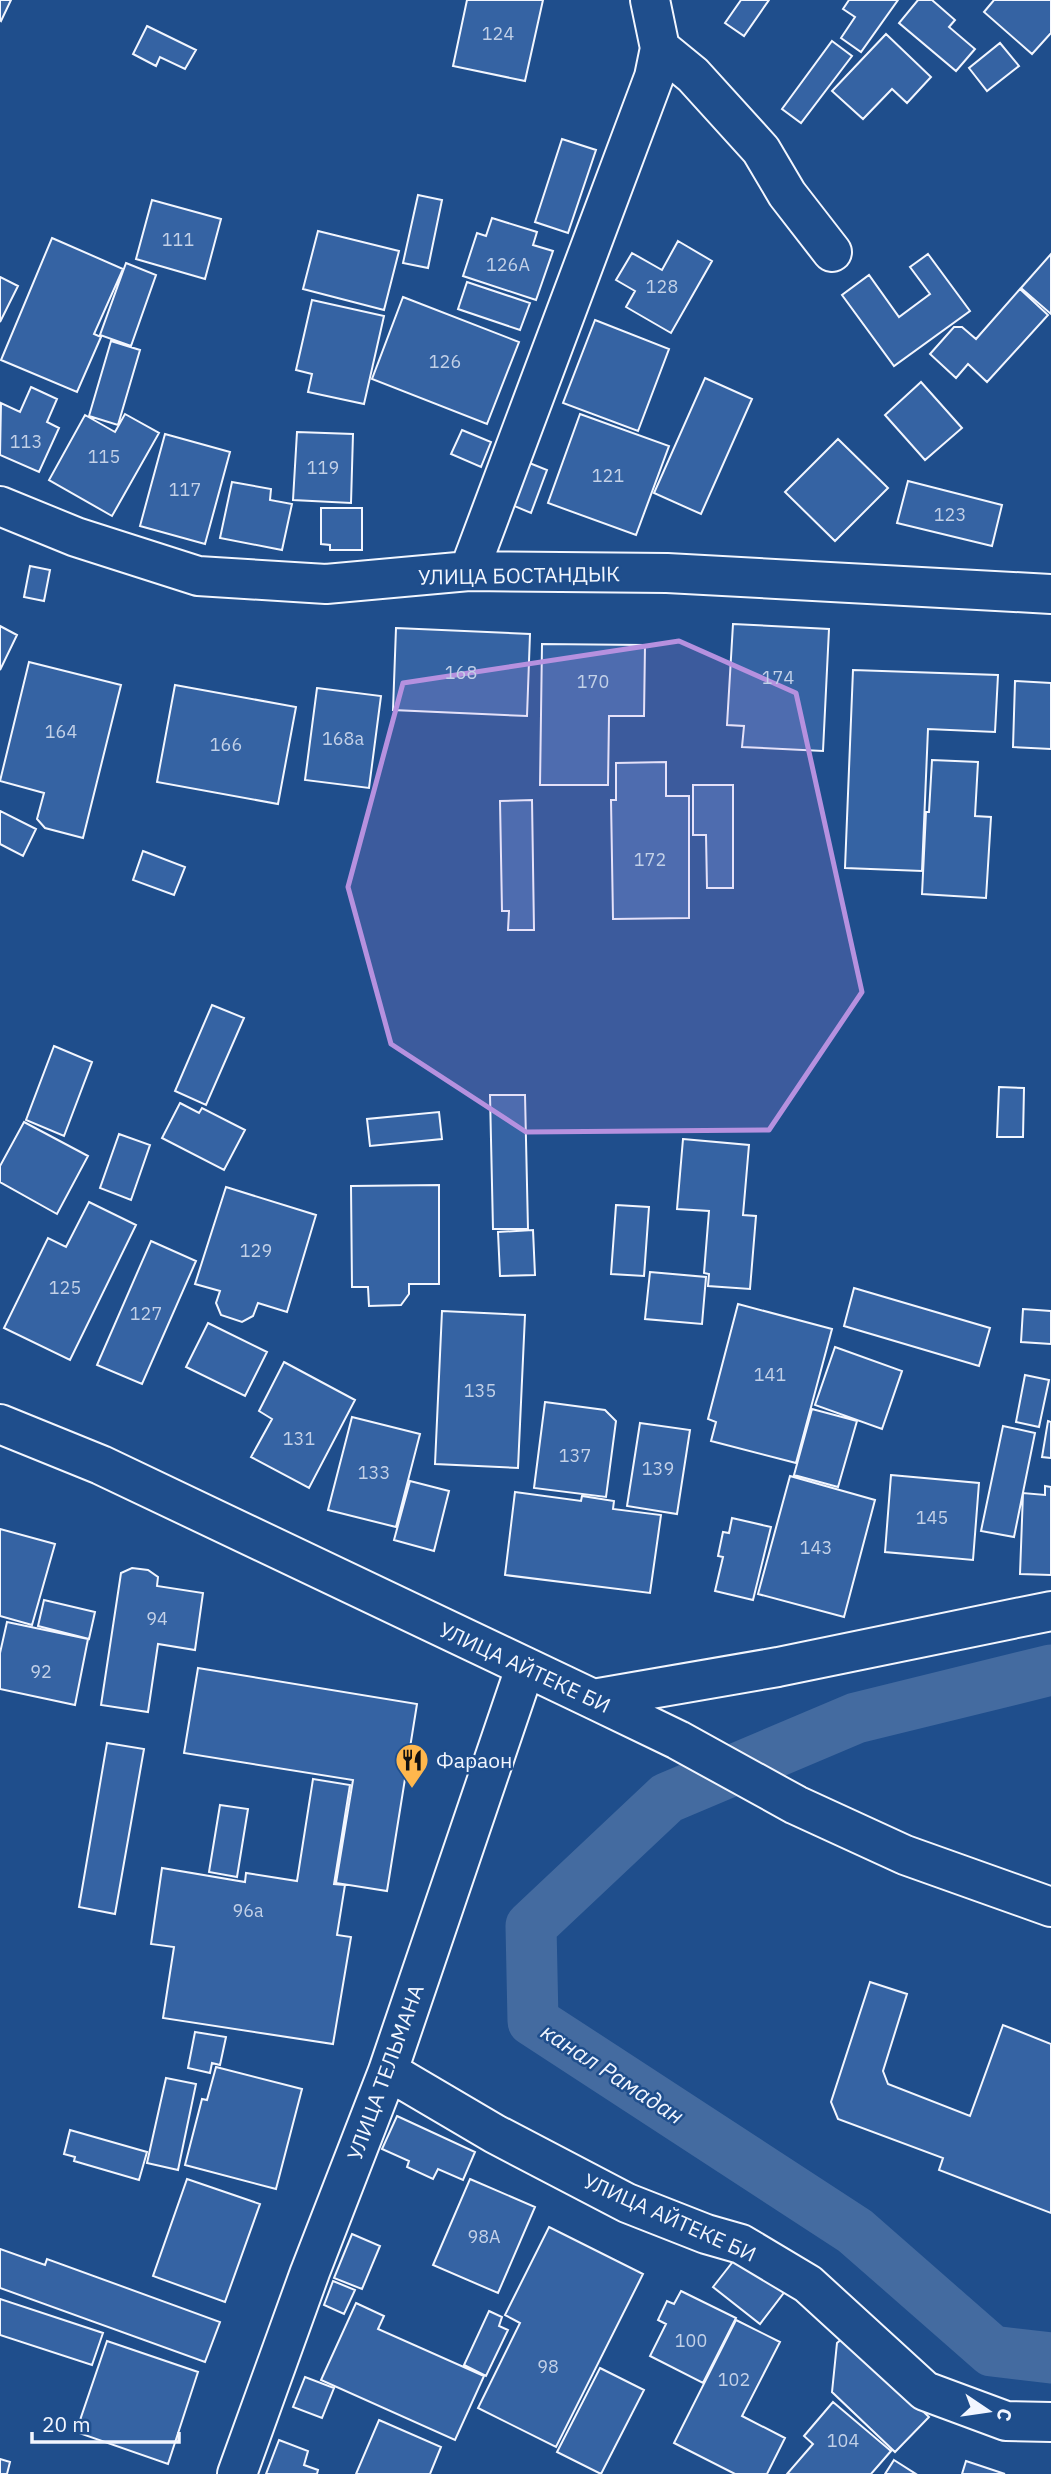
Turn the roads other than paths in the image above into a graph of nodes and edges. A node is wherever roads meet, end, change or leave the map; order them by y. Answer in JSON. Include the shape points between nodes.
{"nodes":[{"id":1,"x":650,"y":0,"type":"edge"},
{"id":2,"x":660,"y":48,"type":"junction"},
{"id":3,"x":832,"y":252,"type":"dead end"},
{"id":4,"x":0,"y":506,"type":"edge"},
{"id":5,"x":469,"y":571,"type":"junction"},
{"id":6,"x":1051,"y":594,"type":"edge"},
{"id":7,"x":0,"y":1424,"type":"edge"},
{"id":8,"x":1051,"y":1611,"type":"edge"},
{"id":9,"x":524,"y":1668,"type":"junction"},
{"id":10,"x":593,"y":1699,"type":"junction"},
{"id":11,"x":1051,"y":1907,"type":"edge"},
{"id":12,"x":388,"y":2071,"type":"junction"},
{"id":13,"x":1051,"y":2423,"type":"edge"},
{"id":14,"x":237,"y":2474,"type":"edge"}],
"edges":[{"from":1,"to":2,"type":"street"},
{"from":2,"to":3,"type":"street","via":[[693,75],[761,150],[787,194]]},
{"from":2,"to":5,"type":"street","via":[[654,77]]},
{"from":4,"to":5,"type":"street","name":"УЛИЦА БОСТАНДЫК","via":[[76,537],[198,576],[326,584]]},
{"from":5,"to":6,"type":"street","name":"УЛИЦА БОСТАНДЫК","via":[[667,573]]},
{"from":7,"to":9,"type":"street","name":"УЛИЦА АЙТЕКЕ БИ","via":[[101,1465]]},
{"from":8,"to":10,"type":"street"},
{"from":9,"to":10,"type":"street","name":"УЛИЦА АЙТЕКЕ БИ"},
{"from":9,"to":12,"type":"street","name":"УЛИЦА ТЕЛЬМАНА"},
{"from":10,"to":11,"type":"street","name":"УЛИЦА АЙТЕКЕ БИ","via":[[796,1805],[905,1855]]},
{"from":12,"to":13,"type":"street","name":"УЛИЦА АЙТЕКЕ БИ","via":[[627,2203],[741,2244],[808,2284],[925,2391],[1006,2421]]},
{"from":12,"to":14,"type":"street","name":"УЛИЦА ТЕЛЬМАНА"}]}
